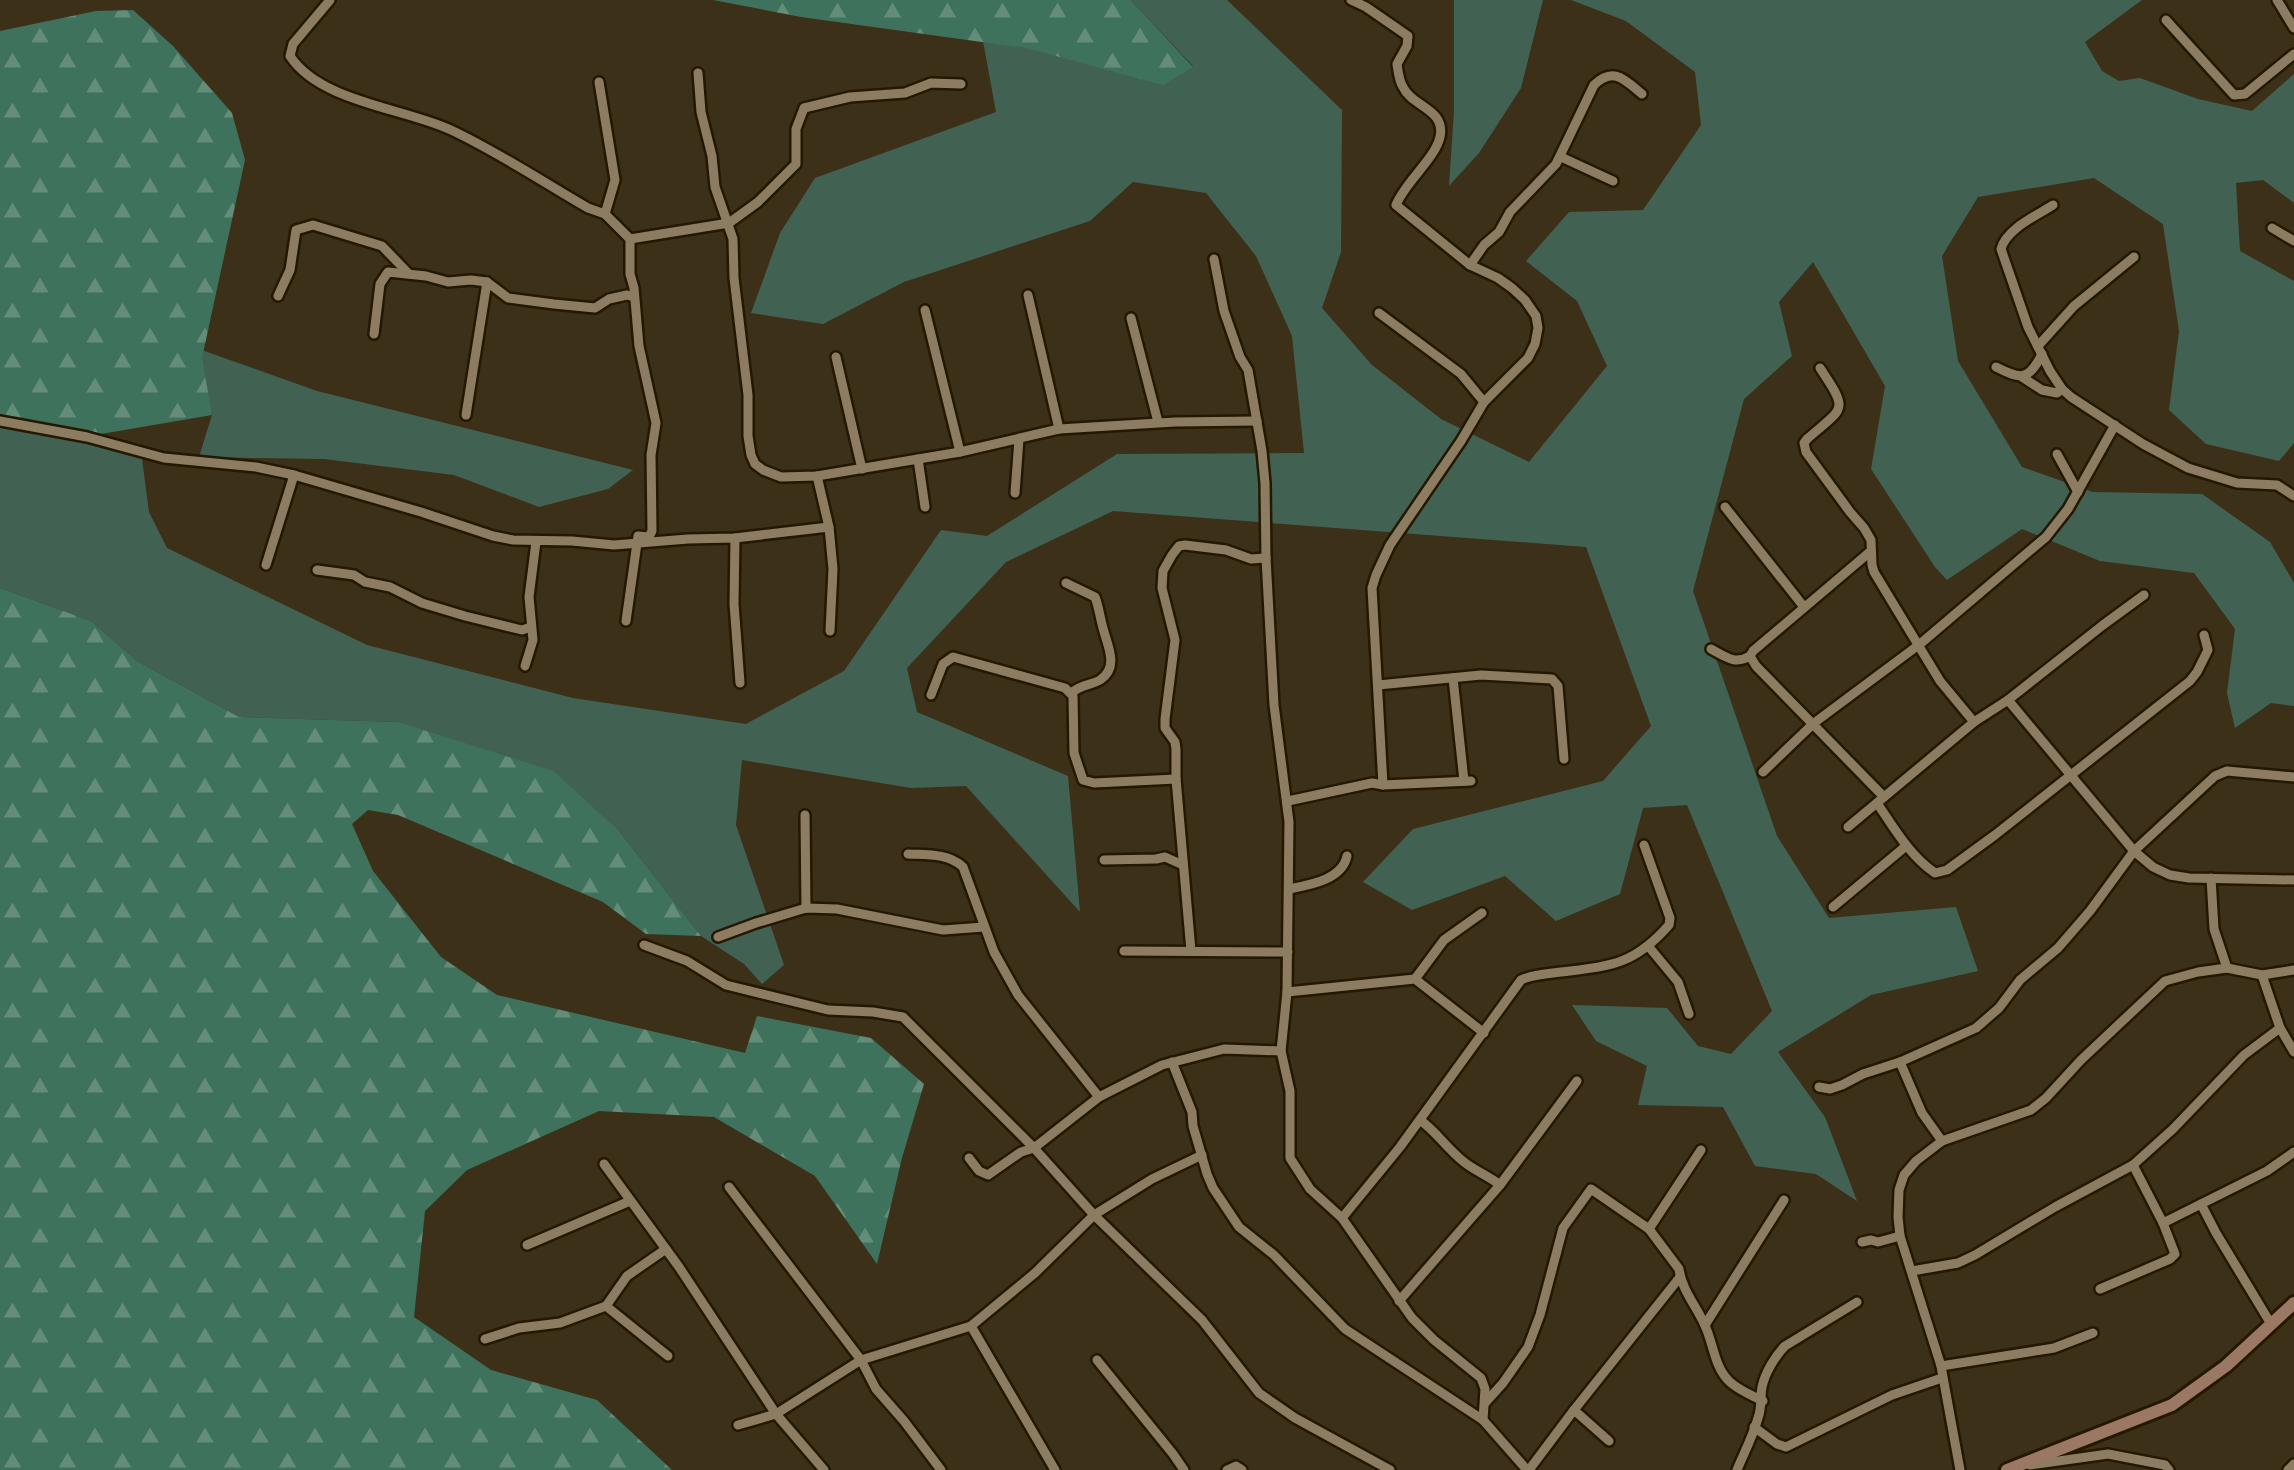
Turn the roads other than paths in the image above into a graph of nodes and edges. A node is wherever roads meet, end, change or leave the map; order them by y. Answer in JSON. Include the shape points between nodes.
{"nodes":[{"id":1,"x":330,"y":0,"type":"edge"},
{"id":2,"x":1351,"y":0,"type":"edge"},
{"id":3,"x":2277,"y":0,"type":"edge"},
{"id":4,"x":2166,"y":20,"type":"dead end"},
{"id":5,"x":2294,"y":28,"type":"edge"},
{"id":6,"x":2294,"y":54,"type":"edge"},
{"id":7,"x":698,"y":73,"type":"dead end"},
{"id":8,"x":599,"y":82,"type":"dead end"},
{"id":9,"x":961,"y":84,"type":"dead end"},
{"id":10,"x":1642,"y":94,"type":"dead end"},
{"id":11,"x":1560,"y":157,"type":"junction"},
{"id":12,"x":1613,"y":181,"type":"dead end"},
{"id":13,"x":2053,"y":205,"type":"dead end"},
{"id":14,"x":605,"y":214,"type":"junction"},
{"id":15,"x":729,"y":223,"type":"junction"},
{"id":16,"x":2272,"y":228,"type":"dead end"},
{"id":17,"x":630,"y":239,"type":"junction"},
{"id":18,"x":2294,"y":241,"type":"edge"},
{"id":19,"x":2134,"y":257,"type":"dead end"},
{"id":20,"x":1214,"y":259,"type":"dead end"},
{"id":21,"x":1470,"y":265,"type":"junction"},
{"id":22,"x":408,"y":273,"type":"junction"},
{"id":23,"x":487,"y":282,"type":"junction"},
{"id":24,"x":632,"y":293,"type":"junction"},
{"id":25,"x":1028,"y":295,"type":"dead end"},
{"id":26,"x":278,"y":296,"type":"dead end"},
{"id":27,"x":925,"y":310,"type":"dead end"},
{"id":28,"x":1379,"y":314,"type":"dead end"},
{"id":29,"x":1131,"y":318,"type":"dead end"},
{"id":30,"x":374,"y":334,"type":"dead end"},
{"id":31,"x":836,"y":357,"type":"dead end"},
{"id":32,"x":2041,"y":357,"type":"junction"},
{"id":33,"x":1996,"y":367,"type":"dead end"},
{"id":34,"x":1820,"y":368,"type":"dead end"},
{"id":35,"x":2022,"y":377,"type":"junction"},
{"id":36,"x":2062,"y":389,"type":"junction"},
{"id":37,"x":1484,"y":402,"type":"junction"},
{"id":38,"x":466,"y":414,"type":"dead end"},
{"id":39,"x":0,"y":420,"type":"edge"},
{"id":40,"x":1258,"y":421,"type":"junction"},
{"id":41,"x":1158,"y":422,"type":"junction"},
{"id":42,"x":2115,"y":425,"type":"junction"},
{"id":43,"x":1059,"y":429,"type":"junction"},
{"id":44,"x":1019,"y":440,"type":"junction"},
{"id":45,"x":960,"y":452,"type":"junction"},
{"id":46,"x":2057,"y":454,"type":"dead end"},
{"id":47,"x":918,"y":459,"type":"junction"},
{"id":48,"x":862,"y":469,"type":"junction"},
{"id":49,"x":294,"y":475,"type":"junction"},
{"id":50,"x":817,"y":476,"type":"junction"},
{"id":51,"x":1015,"y":492,"type":"dead end"},
{"id":52,"x":2078,"y":492,"type":"junction"},
{"id":53,"x":2294,"y":496,"type":"edge"},
{"id":54,"x":925,"y":507,"type":"dead end"},
{"id":55,"x":1725,"y":507,"type":"dead end"},
{"id":56,"x":828,"y":527,"type":"junction"},
{"id":57,"x":735,"y":538,"type":"junction"},
{"id":58,"x":536,"y":542,"type":"junction"},
{"id":59,"x":636,"y":543,"type":"junction"},
{"id":60,"x":1872,"y":551,"type":"junction"},
{"id":61,"x":1266,"y":558,"type":"junction"},
{"id":62,"x":266,"y":565,"type":"dead end"},
{"id":63,"x":317,"y":570,"type":"dead end"},
{"id":64,"x":1066,"y":583,"type":"dead end"},
{"id":65,"x":2144,"y":596,"type":"dead end"},
{"id":66,"x":1804,"y":607,"type":"junction"},
{"id":67,"x":626,"y":621,"type":"dead end"},
{"id":68,"x":531,"y":628,"type":"junction"},
{"id":69,"x":830,"y":631,"type":"dead end"},
{"id":70,"x":2204,"y":635,"type":"dead end"},
{"id":71,"x":1920,"y":644,"type":"junction"},
{"id":72,"x":1711,"y":649,"type":"dead end"},
{"id":73,"x":1750,"y":656,"type":"junction"},
{"id":74,"x":525,"y":666,"type":"dead end"},
{"id":75,"x":1453,"y":678,"type":"junction"},
{"id":76,"x":740,"y":682,"type":"dead end"},
{"id":77,"x":1378,"y":685,"type":"junction"},
{"id":78,"x":1072,"y":693,"type":"junction"},
{"id":79,"x":931,"y":695,"type":"dead end"},
{"id":80,"x":2008,"y":700,"type":"junction"},
{"id":81,"x":1974,"y":722,"type":"junction"},
{"id":82,"x":1814,"y":723,"type":"junction"},
{"id":83,"x":1564,"y":759,"type":"dead end"},
{"id":84,"x":1763,"y":772,"type":"dead end"},
{"id":85,"x":2070,"y":775,"type":"junction"},
{"id":86,"x":2294,"y":777,"type":"edge"},
{"id":87,"x":1173,"y":779,"type":"junction"},
{"id":88,"x":1383,"y":786,"type":"junction"},
{"id":89,"x":1881,"y":800,"type":"junction"},
{"id":90,"x":1288,"y":801,"type":"junction"},
{"id":91,"x":805,"y":815,"type":"dead end"},
{"id":92,"x":1848,"y":827,"type":"dead end"},
{"id":93,"x":1644,"y":845,"type":"dead end"},
{"id":94,"x":1906,"y":846,"type":"junction"},
{"id":95,"x":2134,"y":852,"type":"junction"},
{"id":96,"x":908,"y":854,"type":"dead end"},
{"id":97,"x":1347,"y":856,"type":"dead end"},
{"id":98,"x":1104,"y":860,"type":"dead end"},
{"id":99,"x":1183,"y":864,"type":"junction"},
{"id":100,"x":2210,"y":878,"type":"junction"},
{"id":101,"x":2294,"y":880,"type":"edge"},
{"id":102,"x":1288,"y":889,"type":"junction"},
{"id":103,"x":806,"y":908,"type":"junction"},
{"id":104,"x":1833,"y":908,"type":"dead end"},
{"id":105,"x":1482,"y":913,"type":"dead end"},
{"id":106,"x":984,"y":927,"type":"junction"},
{"id":107,"x":718,"y":936,"type":"dead end"},
{"id":108,"x":644,"y":945,"type":"dead end"},
{"id":109,"x":1649,"y":947,"type":"junction"},
{"id":110,"x":1124,"y":950,"type":"dead end"},
{"id":111,"x":1190,"y":951,"type":"junction"},
{"id":112,"x":1288,"y":952,"type":"junction"},
{"id":113,"x":2227,"y":968,"type":"junction"},
{"id":114,"x":2294,"y":970,"type":"edge"},
{"id":115,"x":2262,"y":975,"type":"junction"},
{"id":116,"x":1414,"y":979,"type":"junction"},
{"id":117,"x":1288,"y":992,"type":"junction"},
{"id":118,"x":1689,"y":1014,"type":"dead end"},
{"id":119,"x":2280,"y":1028,"type":"junction"},
{"id":120,"x":1484,"y":1033,"type":"junction"},
{"id":121,"x":1281,"y":1051,"type":"junction"},
{"id":122,"x":2294,"y":1052,"type":"edge"},
{"id":123,"x":1172,"y":1062,"type":"junction"},
{"id":124,"x":1900,"y":1062,"type":"junction"},
{"id":125,"x":1578,"y":1081,"type":"dead end"},
{"id":126,"x":1819,"y":1087,"type":"dead end"},
{"id":127,"x":1099,"y":1097,"type":"junction"},
{"id":128,"x":1420,"y":1120,"type":"junction"},
{"id":129,"x":1942,"y":1141,"type":"junction"},
{"id":130,"x":1034,"y":1148,"type":"junction"},
{"id":131,"x":1702,"y":1150,"type":"dead end"},
{"id":132,"x":2294,"y":1152,"type":"edge"},
{"id":133,"x":1202,"y":1155,"type":"junction"},
{"id":134,"x":969,"y":1158,"type":"dead end"},
{"id":135,"x":604,"y":1164,"type":"dead end"},
{"id":136,"x":2133,"y":1165,"type":"junction"},
{"id":137,"x":1500,"y":1185,"type":"junction"},
{"id":138,"x":729,"y":1187,"type":"dead end"},
{"id":139,"x":1784,"y":1200,"type":"dead end"},
{"id":140,"x":630,"y":1201,"type":"junction"},
{"id":141,"x":2201,"y":1204,"type":"junction"},
{"id":142,"x":1094,"y":1215,"type":"junction"},
{"id":143,"x":1342,"y":1218,"type":"junction"},
{"id":144,"x":2162,"y":1222,"type":"junction"},
{"id":145,"x":1649,"y":1229,"type":"junction"},
{"id":146,"x":1900,"y":1236,"type":"junction"},
{"id":147,"x":1862,"y":1242,"type":"dead end"},
{"id":148,"x":527,"y":1245,"type":"dead end"},
{"id":149,"x":666,"y":1249,"type":"junction"},
{"id":150,"x":1912,"y":1271,"type":"junction"},
{"id":151,"x":1680,"y":1277,"type":"junction"},
{"id":152,"x":2100,"y":1289,"type":"dead end"},
{"id":153,"x":1400,"y":1301,"type":"junction"},
{"id":154,"x":1857,"y":1302,"type":"dead end"},
{"id":155,"x":606,"y":1306,"type":"junction"},
{"id":156,"x":2292,"y":1309,"type":"edge"},
{"id":157,"x":1705,"y":1324,"type":"junction"},
{"id":158,"x":2271,"y":1324,"type":"junction"},
{"id":159,"x":971,"y":1326,"type":"junction"},
{"id":160,"x":2094,"y":1334,"type":"dead end"},
{"id":161,"x":485,"y":1339,"type":"dead end"},
{"id":162,"x":668,"y":1356,"type":"dead end"},
{"id":163,"x":861,"y":1360,"type":"junction"},
{"id":164,"x":1097,"y":1360,"type":"dead end"},
{"id":165,"x":1941,"y":1366,"type":"junction"},
{"id":166,"x":1942,"y":1378,"type":"junction"},
{"id":167,"x":1762,"y":1400,"type":"junction"},
{"id":168,"x":1485,"y":1403,"type":"junction"},
{"id":169,"x":1574,"y":1410,"type":"junction"},
{"id":170,"x":776,"y":1414,"type":"junction"},
{"id":171,"x":1483,"y":1420,"type":"junction"},
{"id":172,"x":738,"y":1425,"type":"dead end"},
{"id":173,"x":1754,"y":1427,"type":"junction"},
{"id":174,"x":1610,"y":1441,"type":"dead end"},
{"id":175,"x":2294,"y":1464,"type":"edge"},
{"id":176,"x":2010,"y":1469,"type":"edge"},
{"id":177,"x":824,"y":1470,"type":"edge"},
{"id":178,"x":941,"y":1470,"type":"edge"},
{"id":179,"x":1054,"y":1470,"type":"edge"},
{"id":180,"x":1184,"y":1470,"type":"edge"},
{"id":181,"x":1227,"y":1470,"type":"edge"},
{"id":182,"x":1242,"y":1470,"type":"edge"},
{"id":183,"x":1390,"y":1470,"type":"edge"},
{"id":184,"x":1528,"y":1470,"type":"edge"},
{"id":185,"x":1737,"y":1470,"type":"edge"},
{"id":186,"x":1960,"y":1470,"type":"edge"},
{"id":187,"x":2169,"y":1470,"type":"edge"},
{"id":188,"x":2288,"y":1470,"type":"edge"}],
"edges":[{"from":1,"to":14,"type":"street","via":[[293,44],[290,56],[297,66],[364,104],[451,130]]},
{"from":2,"to":21,"type":"street","via":[[1408,36],[1397,64],[1403,88],[1439,123],[1436,144],[1396,205]]},
{"from":3,"to":5,"type":"street"},
{"from":4,"to":6,"type":"street","via":[[2234,95],[2245,94]]},
{"from":7,"to":15,"type":"street","via":[[715,187]]},
{"from":8,"to":14,"type":"street","via":[[615,180]]},
{"from":9,"to":15,"type":"street","via":[[804,108],[796,164]]},
{"from":10,"to":11,"type":"street","via":[[1620,77],[1599,80]]},
{"from":11,"to":12,"type":"street"},
{"from":11,"to":21,"type":"street"},
{"from":13,"to":32,"type":"street","via":[[2009,234],[2001,250]]},
{"from":14,"to":17,"type":"street"},
{"from":15,"to":17,"type":"street"},
{"from":15,"to":50,"type":"street","via":[[751,456],[771,475]]},
{"from":16,"to":18,"type":"street"},
{"from":17,"to":24,"type":"street"},
{"from":19,"to":32,"type":"street","via":[[2074,306]]},
{"from":20,"to":40,"type":"street"},
{"from":21,"to":37,"type":"street","via":[[1512,288],[1538,321],[1528,358]]},
{"from":22,"to":23,"type":"street"},
{"from":22,"to":26,"type":"street","via":[[382,246],[313,225],[296,230]]},
{"from":22,"to":30,"type":"street","via":[[383,278]]},
{"from":23,"to":24,"type":"street","via":[[508,298],[595,308]]},
{"from":23,"to":38,"type":"street"},
{"from":24,"to":59,"type":"street","via":[[656,423],[652,530]]},
{"from":25,"to":43,"type":"street"},
{"from":27,"to":45,"type":"street"},
{"from":28,"to":37,"type":"street","via":[[1461,374]]},
{"from":29,"to":41,"type":"street"},
{"from":31,"to":48,"type":"street"},
{"from":32,"to":35,"type":"street"},
{"from":32,"to":36,"type":"street"},
{"from":33,"to":35,"type":"street"},
{"from":34,"to":60,"type":"street","via":[[1840,406],[1804,447],[1864,528]]},
{"from":35,"to":36,"type":"street","via":[[2046,392]]},
{"from":36,"to":42,"type":"street"},
{"from":37,"to":77,"type":"street","via":[[1376,574]]},
{"from":39,"to":49,"type":"street","via":[[164,458]]},
{"from":40,"to":41,"type":"street"},
{"from":40,"to":61,"type":"street"},
{"from":41,"to":43,"type":"street"},
{"from":42,"to":52,"type":"street"},
{"from":42,"to":53,"type":"street","via":[[2188,468],[2237,483],[2277,485]]},
{"from":43,"to":44,"type":"street"},
{"from":44,"to":45,"type":"street"},
{"from":44,"to":51,"type":"street"},
{"from":45,"to":47,"type":"street"},
{"from":46,"to":52,"type":"street"},
{"from":47,"to":48,"type":"street"},
{"from":47,"to":54,"type":"street"},
{"from":48,"to":50,"type":"street"},
{"from":49,"to":58,"type":"street","via":[[493,536]]},
{"from":49,"to":62,"type":"street"},
{"from":50,"to":56,"type":"street"},
{"from":52,"to":71,"type":"street","via":[[2038,545]]},
{"from":55,"to":66,"type":"street"},
{"from":56,"to":57,"type":"street"},
{"from":56,"to":69,"type":"street"},
{"from":57,"to":59,"type":"street"},
{"from":57,"to":76,"type":"street"},
{"from":58,"to":59,"type":"street"},
{"from":58,"to":68,"type":"street"},
{"from":59,"to":67,"type":"street"},
{"from":60,"to":66,"type":"street"},
{"from":60,"to":71,"type":"street","via":[[1874,572]]},
{"from":61,"to":87,"type":"street","via":[[1185,544],[1163,572],[1175,640],[1165,719],[1176,749]]},
{"from":61,"to":90,"type":"street","via":[[1276,735]]},
{"from":63,"to":68,"type":"street","via":[[354,575],[465,616]]},
{"from":64,"to":78,"type":"street","via":[[1096,597],[1111,648],[1108,672]]},
{"from":65,"to":80,"type":"street"},
{"from":66,"to":73,"type":"street"},
{"from":68,"to":74,"type":"street"},
{"from":70,"to":85,"type":"street","via":[[2208,650],[2190,681]]},
{"from":71,"to":81,"type":"street"},
{"from":71,"to":82,"type":"street"},
{"from":72,"to":73,"type":"street","via":[[1738,662]]},
{"from":73,"to":82,"type":"street"},
{"from":75,"to":77,"type":"street"},
{"from":75,"to":83,"type":"street","via":[[1556,682]]},
{"from":75,"to":88,"type":"street","via":[[1468,781]]},
{"from":77,"to":88,"type":"street"},
{"from":78,"to":79,"type":"street","via":[[953,657],[942,664]]},
{"from":78,"to":87,"type":"street","via":[[1074,753],[1084,780]]},
{"from":80,"to":81,"type":"street"},
{"from":80,"to":85,"type":"street"},
{"from":81,"to":89,"type":"street"},
{"from":82,"to":84,"type":"street"},
{"from":82,"to":89,"type":"street"},
{"from":85,"to":94,"type":"street","via":[[1947,870],[1935,873]]},
{"from":85,"to":95,"type":"street"},
{"from":86,"to":95,"type":"street","via":[[2221,772]]},
{"from":87,"to":99,"type":"street"},
{"from":88,"to":90,"type":"street"},
{"from":89,"to":92,"type":"street"},
{"from":89,"to":94,"type":"street"},
{"from":90,"to":102,"type":"street"},
{"from":91,"to":103,"type":"street"},
{"from":93,"to":109,"type":"street","via":[[1671,922]]},
{"from":94,"to":104,"type":"street"},
{"from":95,"to":100,"type":"street","via":[[2170,875]]},
{"from":95,"to":124,"type":"street","via":[[2085,917],[1995,1012],[1976,1028]]},
{"from":96,"to":106,"type":"street","via":[[959,862]]},
{"from":97,"to":102,"type":"street","via":[[1340,871]]},
{"from":98,"to":99,"type":"street","via":[[1165,857]]},
{"from":99,"to":111,"type":"street"},
{"from":100,"to":101,"type":"street"},
{"from":100,"to":113,"type":"street","via":[[2214,929]]},
{"from":102,"to":112,"type":"street"},
{"from":103,"to":106,"type":"street","via":[[944,930]]},
{"from":103,"to":107,"type":"street"},
{"from":105,"to":116,"type":"street","via":[[1444,940]]},
{"from":106,"to":127,"type":"street","via":[[1018,995]]},
{"from":108,"to":130,"type":"street","via":[[687,960],[726,985],[828,1010],[903,1017]]},
{"from":109,"to":118,"type":"street","via":[[1678,982]]},
{"from":109,"to":120,"type":"street","via":[[1622,961],[1521,980]]},
{"from":110,"to":111,"type":"street"},
{"from":111,"to":112,"type":"street"},
{"from":112,"to":117,"type":"street"},
{"from":113,"to":115,"type":"street"},
{"from":113,"to":129,"type":"street","via":[[2165,981],[2031,1110]]},
{"from":114,"to":115,"type":"street"},
{"from":115,"to":119,"type":"street"},
{"from":116,"to":117,"type":"street"},
{"from":116,"to":120,"type":"street"},
{"from":117,"to":121,"type":"street"},
{"from":119,"to":122,"type":"street"},
{"from":119,"to":136,"type":"street"},
{"from":120,"to":128,"type":"street"},
{"from":121,"to":123,"type":"street","via":[[1224,1049]]},
{"from":121,"to":143,"type":"street","via":[[1290,1091],[1290,1158],[1310,1190]]},
{"from":123,"to":127,"type":"street"},
{"from":123,"to":133,"type":"street"},
{"from":124,"to":126,"type":"street","via":[[1830,1089]]},
{"from":124,"to":129,"type":"street"},
{"from":125,"to":137,"type":"street"},
{"from":127,"to":130,"type":"street"},
{"from":128,"to":137,"type":"street"},
{"from":128,"to":143,"type":"street"},
{"from":129,"to":146,"type":"street","via":[[1904,1176]]},
{"from":130,"to":134,"type":"street","via":[[988,1175]]},
{"from":130,"to":142,"type":"street"},
{"from":131,"to":145,"type":"street"},
{"from":132,"to":141,"type":"street"},
{"from":133,"to":142,"type":"street"},
{"from":133,"to":171,"type":"street","via":[[1213,1188],[1239,1227],[1336,1321]]},
{"from":135,"to":140,"type":"street"},
{"from":136,"to":144,"type":"street"},
{"from":136,"to":150,"type":"street","via":[[1976,1255]]},
{"from":137,"to":153,"type":"street"},
{"from":138,"to":163,"type":"street"},
{"from":139,"to":157,"type":"street"},
{"from":140,"to":148,"type":"street"},
{"from":140,"to":149,"type":"street"},
{"from":141,"to":144,"type":"street"},
{"from":141,"to":158,"type":"street"},
{"from":142,"to":159,"type":"street"},
{"from":142,"to":183,"type":"street","via":[[1202,1320],[1259,1394]]},
{"from":143,"to":153,"type":"street"},
{"from":144,"to":152,"type":"street","via":[[2174,1257]]},
{"from":145,"to":151,"type":"street"},
{"from":145,"to":168,"type":"street","via":[[1590,1189],[1563,1228],[1528,1347]]},
{"from":146,"to":147,"type":"street"},
{"from":146,"to":150,"type":"street"},
{"from":149,"to":155,"type":"street","via":[[627,1276]]},
{"from":149,"to":170,"type":"street"},
{"from":150,"to":165,"type":"street"},
{"from":151,"to":157,"type":"street"},
{"from":151,"to":169,"type":"street"},
{"from":153,"to":168,"type":"street","via":[[1434,1340],[1482,1378]]},
{"from":154,"to":167,"type":"street","via":[[1781,1349]]},
{"from":155,"to":161,"type":"street"},
{"from":155,"to":162,"type":"street"},
{"from":156,"to":158,"type":"street"},
{"from":157,"to":167,"type":"street","via":[[1731,1384]]},
{"from":158,"to":176,"type":"street","via":[[2172,1405]]},
{"from":159,"to":163,"type":"street"},
{"from":159,"to":179,"type":"street"},
{"from":160,"to":165,"type":"street","via":[[2054,1348]]},
{"from":163,"to":170,"type":"street"},
{"from":163,"to":178,"type":"street"},
{"from":164,"to":180,"type":"street"},
{"from":165,"to":166,"type":"street"},
{"from":166,"to":173,"type":"street","via":[[1786,1447]]},
{"from":166,"to":186,"type":"street"},
{"from":167,"to":173,"type":"street"},
{"from":168,"to":171,"type":"street"},
{"from":169,"to":174,"type":"street"},
{"from":169,"to":184,"type":"street"},
{"from":170,"to":172,"type":"street"},
{"from":170,"to":177,"type":"street"},
{"from":171,"to":184,"type":"street"},
{"from":173,"to":185,"type":"street"},
{"from":175,"to":188,"type":"street"},
{"from":176,"to":187,"type":"street","via":[[2108,1454]]},
{"from":181,"to":182,"type":"street"}]}
